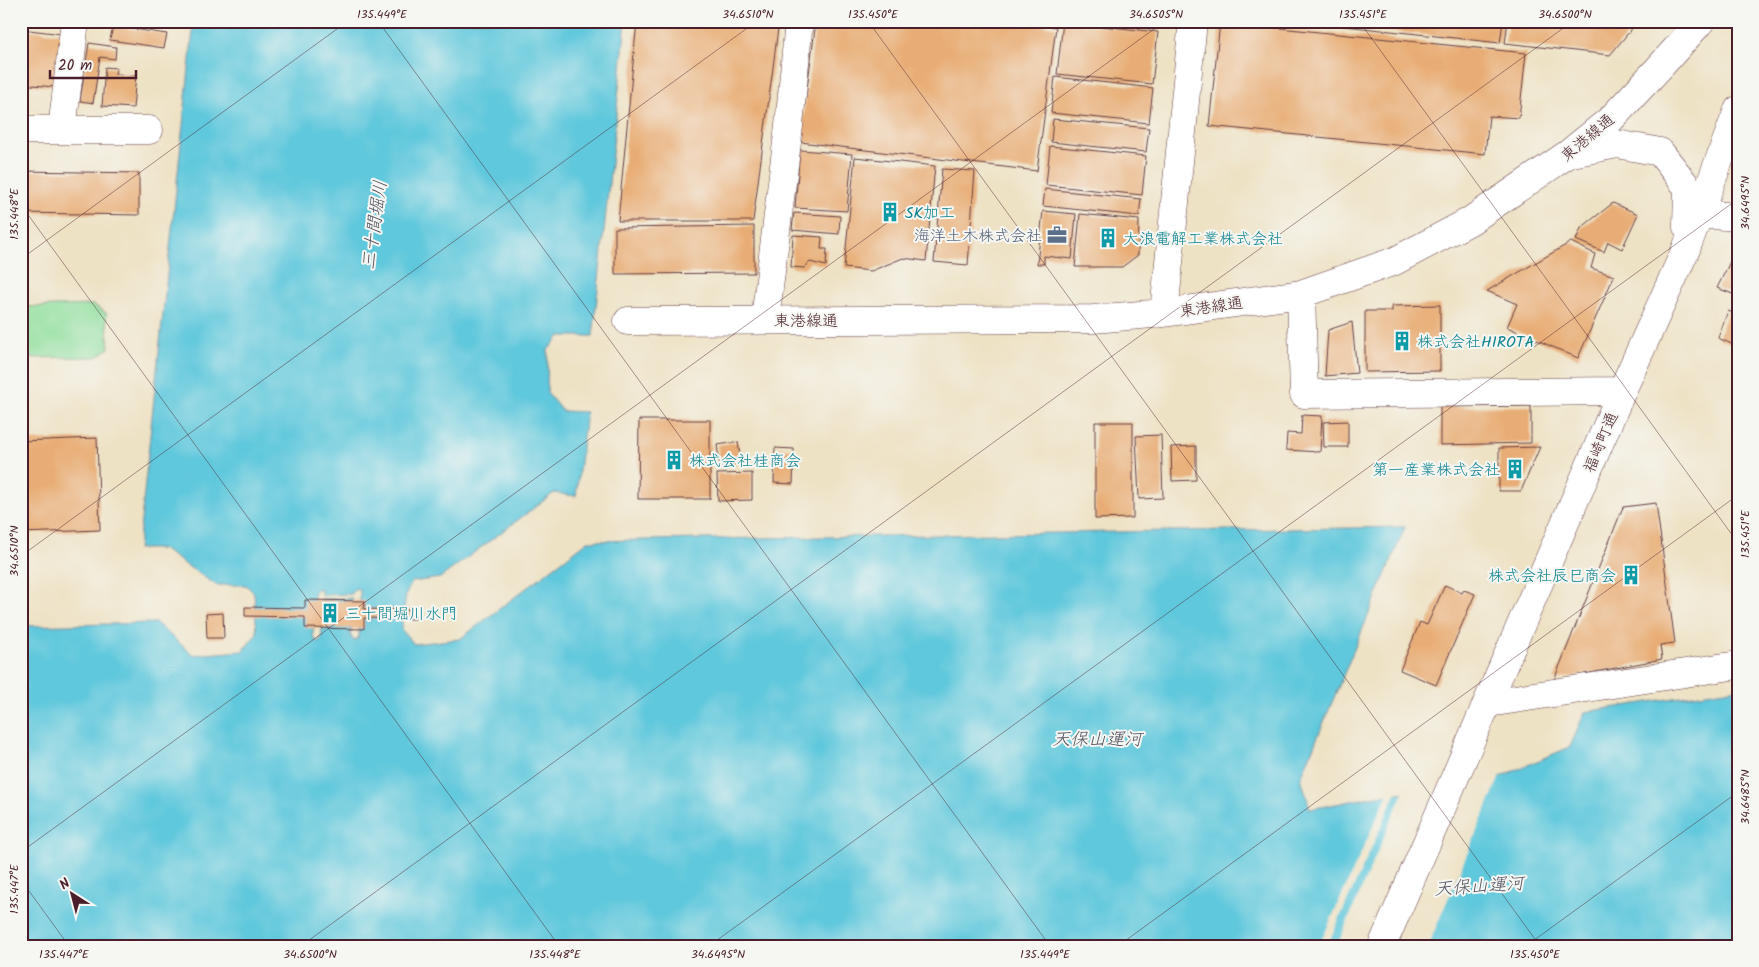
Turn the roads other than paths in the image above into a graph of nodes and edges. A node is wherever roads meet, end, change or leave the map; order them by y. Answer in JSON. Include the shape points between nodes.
{"nodes":[{"id":1,"x":75,"y":21,"type":"edge"},
{"id":2,"x":799,"y":21,"type":"edge"},
{"id":3,"x":1192,"y":21,"type":"edge"},
{"id":4,"x":1701,"y":21,"type":"edge"},
{"id":5,"x":1738,"y":110,"type":"edge"},
{"id":6,"x":21,"y":130,"type":"edge"},
{"id":7,"x":62,"y":130,"type":"junction"},
{"id":8,"x":149,"y":130,"type":"dead end"},
{"id":9,"x":1568,"y":154,"type":"junction"},
{"id":10,"x":1699,"y":214,"type":"junction"},
{"id":11,"x":1738,"y":217,"type":"edge"},
{"id":12,"x":1686,"y":249,"type":"junction"},
{"id":13,"x":1301,"y":294,"type":"junction"},
{"id":14,"x":1164,"y":313,"type":"junction"},
{"id":15,"x":765,"y":320,"type":"junction"},
{"id":16,"x":628,"y":321,"type":"dead end"},
{"id":17,"x":1622,"y":392,"type":"junction"},
{"id":18,"x":1738,"y":665,"type":"edge"},
{"id":19,"x":1488,"y":703,"type":"junction"},
{"id":20,"x":1382,"y":946,"type":"edge"}],
"edges":[{"from":1,"to":7,"type":"street"},
{"from":2,"to":15,"type":"street"},
{"from":3,"to":14,"type":"street"},
{"from":4,"to":9,"type":"street","name":"東港線通","via":[[1611,119]]},
{"from":5,"to":10,"type":"street","name":"福崎町通"},
{"from":6,"to":7,"type":"street"},
{"from":7,"to":8,"type":"street"},
{"from":9,"to":12,"type":"street","via":[[1617,144],[1660,152],[1688,188]]},
{"from":9,"to":13,"type":"street","name":"東港線通","via":[[1470,222],[1395,260]]},
{"from":10,"to":11,"type":"street"},
{"from":10,"to":12,"type":"street","name":"福崎町通"},
{"from":12,"to":17,"type":"street","name":"福崎町通"},
{"from":13,"to":14,"type":"street","name":"東港線通"},
{"from":13,"to":17,"type":"street","via":[[1304,394]]},
{"from":14,"to":15,"type":"street","name":"東港線通","via":[[1093,319]]},
{"from":15,"to":16,"type":"street","name":"東港線通"},
{"from":17,"to":19,"type":"street","name":"福崎町通"},
{"from":18,"to":19,"type":"street"},
{"from":19,"to":20,"type":"street","name":"福崎町通"}]}
